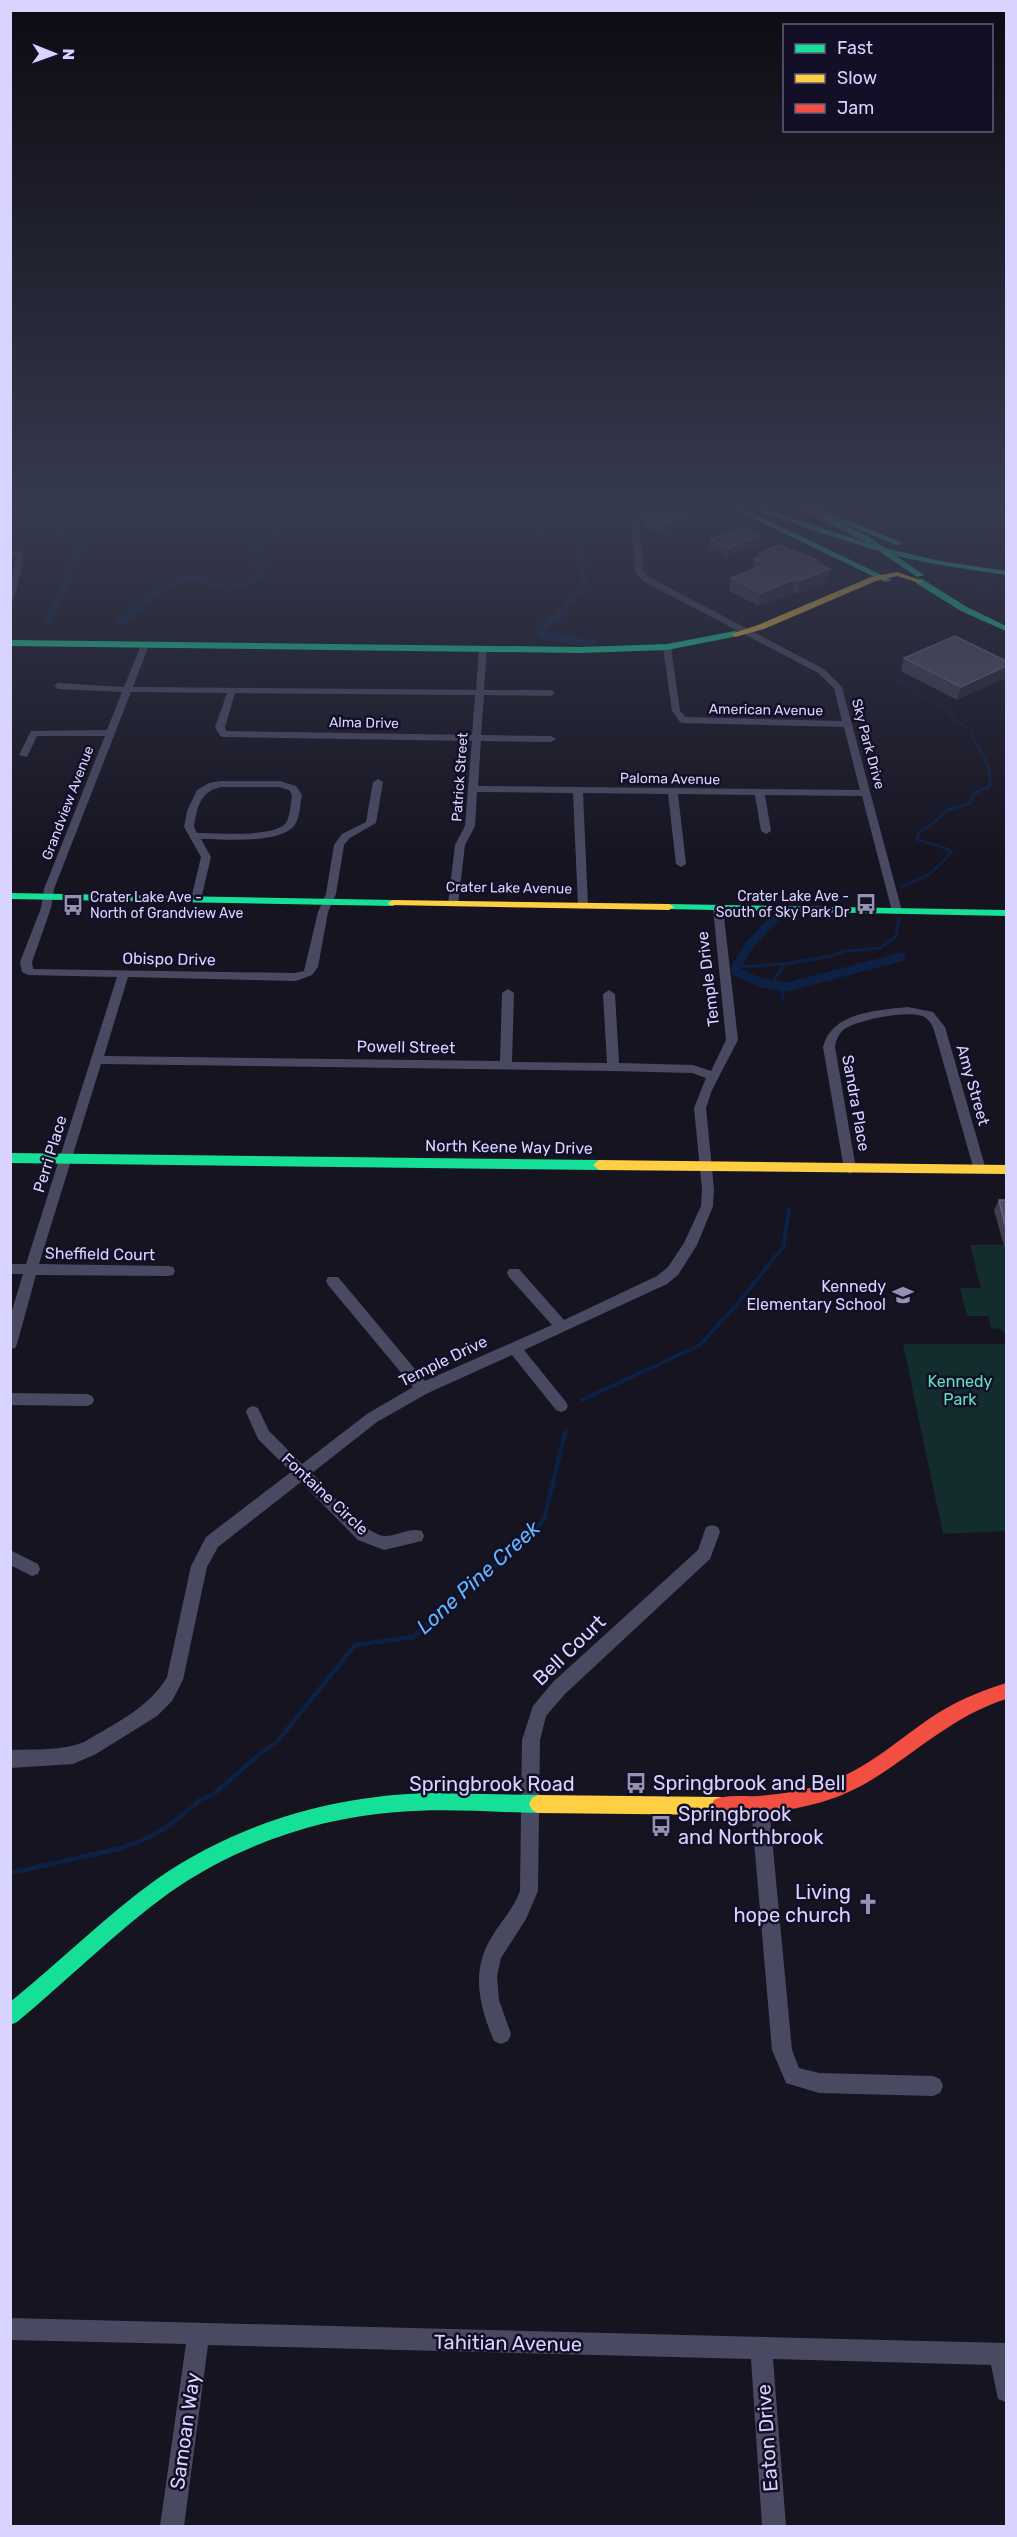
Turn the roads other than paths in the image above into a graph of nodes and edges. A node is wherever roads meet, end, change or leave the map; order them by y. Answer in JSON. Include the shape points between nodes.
{"nodes":[{"id":1,"x":730,"y":623,"type":"edge"},
{"id":2,"x":768,"y":623,"type":"edge"},
{"id":3,"x":983,"y":623,"type":"edge"},
{"id":4,"x":746,"y":632,"type":"junction"},
{"id":5,"x":1006,"y":634,"type":"edge"},
{"id":6,"x":10,"y":643,"type":"edge"},
{"id":7,"x":145,"y":645,"type":"junction"},
{"id":8,"x":667,"y":647,"type":"junction"},
{"id":9,"x":483,"y":648,"type":"junction"},
{"id":10,"x":58,"y":686,"type":"dead end"},
{"id":11,"x":127,"y":688,"type":"junction"},
{"id":12,"x":232,"y":690,"type":"junction"},
{"id":13,"x":480,"y":693,"type":"junction"},
{"id":14,"x":551,"y":693,"type":"dead end"},
{"id":15,"x":849,"y":724,"type":"junction"},
{"id":16,"x":109,"y":733,"type":"junction"},
{"id":17,"x":477,"y":738,"type":"junction"},
{"id":18,"x":551,"y":739,"type":"dead end"},
{"id":19,"x":24,"y":755,"type":"dead end"},
{"id":20,"x":378,"y":782,"type":"dead end"},
{"id":21,"x":472,"y":789,"type":"junction"},
{"id":22,"x":578,"y":791,"type":"junction"},
{"id":23,"x":673,"y":793,"type":"junction"},
{"id":24,"x":867,"y":793,"type":"junction"},
{"id":25,"x":760,"y":794,"type":"junction"},
{"id":26,"x":766,"y":831,"type":"dead end"},
{"id":27,"x":194,"y":836,"type":"junction"},
{"id":28,"x":681,"y":864,"type":"dead end"},
{"id":29,"x":10,"y":897,"type":"edge"},
{"id":30,"x":48,"y":897,"type":"junction"},
{"id":31,"x":196,"y":899,"type":"junction"},
{"id":32,"x":328,"y":902,"type":"junction"},
{"id":33,"x":453,"y":904,"type":"junction"},
{"id":34,"x":583,"y":906,"type":"junction"},
{"id":35,"x":718,"y":908,"type":"junction"},
{"id":36,"x":897,"y":911,"type":"junction"},
{"id":37,"x":1006,"y":913,"type":"edge"},
{"id":38,"x":28,"y":972,"type":"joint"},
{"id":39,"x":123,"y":975,"type":"junction"},
{"id":40,"x":508,"y":993,"type":"dead end"},
{"id":41,"x":609,"y":994,"type":"dead end"},
{"id":42,"x":927,"y":1013,"type":"joint"},
{"id":43,"x":96,"y":1060,"type":"junction"},
{"id":44,"x":506,"y":1065,"type":"junction"},
{"id":45,"x":613,"y":1066,"type":"junction"},
{"id":46,"x":714,"y":1076,"type":"junction"},
{"id":47,"x":10,"y":1158,"type":"edge"},
{"id":48,"x":66,"y":1159,"type":"junction"},
{"id":49,"x":705,"y":1166,"type":"junction"},
{"id":50,"x":850,"y":1169,"type":"junction"},
{"id":51,"x":980,"y":1170,"type":"junction"},
{"id":52,"x":1006,"y":1170,"type":"edge"},
{"id":53,"x":10,"y":1269,"type":"edge"},
{"id":54,"x":31,"y":1269,"type":"junction"},
{"id":55,"x":168,"y":1271,"type":"dead end"},
{"id":56,"x":514,"y":1273,"type":"dead end"},
{"id":57,"x":333,"y":1281,"type":"dead end"},
{"id":58,"x":561,"y":1326,"type":"junction"},
{"id":59,"x":10,"y":1344,"type":"edge"},
{"id":60,"x":514,"y":1347,"type":"junction"},
{"id":61,"x":423,"y":1389,"type":"junction"},
{"id":62,"x":10,"y":1399,"type":"edge"},
{"id":63,"x":87,"y":1400,"type":"dead end"},
{"id":64,"x":561,"y":1406,"type":"dead end"},
{"id":65,"x":253,"y":1412,"type":"dead end"},
{"id":66,"x":301,"y":1472,"type":"junction"},
{"id":67,"x":712,"y":1532,"type":"dead end"},
{"id":68,"x":416,"y":1536,"type":"dead end"},
{"id":69,"x":10,"y":1557,"type":"edge"},
{"id":70,"x":32,"y":1569,"type":"dead end"},
{"id":71,"x":1006,"y":1691,"type":"edge"},
{"id":72,"x":10,"y":1758,"type":"edge"},
{"id":73,"x":530,"y":1803,"type":"junction"},
{"id":74,"x":760,"y":1806,"type":"junction"},
{"id":75,"x":10,"y":2015,"type":"edge"},
{"id":76,"x":501,"y":2034,"type":"dead end"},
{"id":77,"x":933,"y":2086,"type":"dead end"},
{"id":78,"x":10,"y":2329,"type":"edge"},
{"id":79,"x":198,"y":2335,"type":"junction"},
{"id":80,"x":761,"y":2349,"type":"junction"},
{"id":81,"x":1003,"y":2354,"type":"edge"},
{"id":82,"x":1006,"y":2391,"type":"edge"},
{"id":83,"x":172,"y":2526,"type":"edge"},
{"id":84,"x":774,"y":2526,"type":"edge"}],
"edges":[{"from":1,"to":4,"type":"street","name":"Sky Park Drive"},
{"from":2,"to":4,"type":"main road"},
{"from":3,"to":5,"type":"main road"},
{"from":4,"to":8,"type":"main road"},
{"from":4,"to":15,"type":"street","name":"Sky Park Drive","via":[[833,681]]},
{"from":6,"to":7,"type":"main road"},
{"from":7,"to":9,"type":"main road"},
{"from":7,"to":11,"type":"street","name":"Grandview Avenue"},
{"from":8,"to":9,"type":"main road"},
{"from":8,"to":15,"type":"street","name":"American Avenue","via":[[676,711],[683,720]]},
{"from":9,"to":13,"type":"street","name":"Patrick Street"},
{"from":10,"to":11,"type":"street"},
{"from":11,"to":12,"type":"street"},
{"from":11,"to":16,"type":"street","name":"Grandview Avenue"},
{"from":12,"to":13,"type":"street"},
{"from":12,"to":17,"type":"street","name":"Alma Drive","via":[[220,727],[223,734]]},
{"from":13,"to":14,"type":"street"},
{"from":13,"to":17,"type":"street","name":"Patrick Street"},
{"from":15,"to":24,"type":"street","name":"Sky Park Drive"},
{"from":16,"to":19,"type":"street","via":[[34,733]]},
{"from":16,"to":30,"type":"street","name":"Grandview Avenue"},
{"from":17,"to":18,"type":"street","name":"Alma Drive"},
{"from":17,"to":21,"type":"street","name":"Patrick Street"},
{"from":20,"to":32,"type":"street","via":[[371,823],[346,836],[339,845]]},
{"from":21,"to":22,"type":"street","name":"Paloma Avenue"},
{"from":21,"to":33,"type":"street","name":"Patrick Street","via":[[470,830],[460,845]]},
{"from":22,"to":23,"type":"street","name":"Paloma Avenue"},
{"from":22,"to":34,"type":"street"},
{"from":23,"to":25,"type":"street","name":"Paloma Avenue"},
{"from":23,"to":28,"type":"street"},
{"from":24,"to":25,"type":"street","name":"Paloma Avenue"},
{"from":24,"to":36,"type":"street","name":"Sky Park Drive"},
{"from":25,"to":26,"type":"street"},
{"from":27,"to":27,"type":"street","via":[[190,819],[198,793],[207,785],[279,784],[296,791],[292,822],[282,831]]},
{"from":27,"to":31,"type":"street","via":[[206,857]]},
{"from":29,"to":30,"type":"main road","name":"Crater Lake Avenue"},
{"from":30,"to":31,"type":"main road","name":"Crater Lake Avenue"},
{"from":30,"to":38,"type":"street","name":"Grandview Avenue","via":[[26,962]]},
{"from":31,"to":32,"type":"main road","name":"Crater Lake Avenue"},
{"from":32,"to":33,"type":"main road","name":"Crater Lake Avenue"},
{"from":32,"to":39,"type":"street","name":"Obispo Drive","via":[[308,974]]},
{"from":33,"to":34,"type":"main road","name":"Crater Lake Avenue"},
{"from":34,"to":35,"type":"main road","name":"Crater Lake Avenue"},
{"from":35,"to":36,"type":"main road","name":"Crater Lake Avenue"},
{"from":35,"to":46,"type":"street","name":"Temple Drive","via":[[733,1033]]},
{"from":36,"to":37,"type":"main road","name":"Crater Lake Avenue"},
{"from":38,"to":39,"type":"street","name":"Obispo Drive"},
{"from":39,"to":43,"type":"street","name":"Perri Place"},
{"from":40,"to":44,"type":"street"},
{"from":41,"to":45,"type":"street"},
{"from":42,"to":50,"type":"street","name":"Sandra Place","via":[[900,1010],[845,1024],[830,1039]]},
{"from":42,"to":51,"type":"street","name":"Amy Street","via":[[940,1030]]},
{"from":43,"to":44,"type":"street","name":"Powell Street"},
{"from":43,"to":48,"type":"street","name":"Perri Place"},
{"from":44,"to":45,"type":"street","name":"Powell Street"},
{"from":45,"to":46,"type":"street","name":"Powell Street","via":[[693,1069]]},
{"from":46,"to":49,"type":"street","name":"Temple Drive","via":[[700,1108]]},
{"from":47,"to":48,"type":"main road","name":"North Keene Way Drive"},
{"from":48,"to":49,"type":"main road","name":"North Keene Way Drive"},
{"from":48,"to":54,"type":"street","name":"Perri Place"},
{"from":49,"to":50,"type":"main road","name":"North Keene Way Drive"},
{"from":49,"to":58,"type":"street","name":"Temple Drive","via":[[707,1206],[690,1245],[673,1270],[644,1290]]},
{"from":50,"to":51,"type":"main road","name":"North Keene Way Drive"},
{"from":51,"to":52,"type":"main road","name":"North Keene Way Drive"},
{"from":53,"to":54,"type":"street","name":"Sheffield Court"},
{"from":54,"to":55,"type":"street","name":"Sheffield Court"},
{"from":54,"to":59,"type":"street","name":"Perri Place"},
{"from":56,"to":58,"type":"street"},
{"from":57,"to":61,"type":"street"},
{"from":58,"to":60,"type":"street","name":"Temple Drive"},
{"from":60,"to":61,"type":"street","name":"Temple Drive"},
{"from":60,"to":64,"type":"street"},
{"from":61,"to":66,"type":"street","name":"Temple Drive","via":[[372,1418]]},
{"from":62,"to":63,"type":"street"},
{"from":65,"to":66,"type":"street","name":"Fontaine Circle","via":[[263,1435]]},
{"from":66,"to":68,"type":"street","name":"Fontaine Circle","via":[[364,1535],[384,1543]]},
{"from":66,"to":72,"type":"street","name":"Temple Drive","via":[[227,1529],[204,1553],[175,1680],[159,1703],[73,1755]]},
{"from":67,"to":73,"type":"street","name":"Bell Court","via":[[705,1554],[559,1688],[539,1712],[531,1740]]},
{"from":69,"to":70,"type":"street"},
{"from":71,"to":74,"type":"main road","name":"Springbrook Road","via":[[971,1701],[943,1716],[867,1773],[834,1791],[801,1801]]},
{"from":73,"to":74,"type":"main road","name":"Springbrook Road"},
{"from":73,"to":75,"type":"main road","name":"Springbrook Road","via":[[355,1807],[272,1828],[218,1852],[158,1891]]},
{"from":73,"to":76,"type":"street","name":"Bell Court","via":[[529,1891],[524,1908],[489,1958],[486,1979]]},
{"from":74,"to":77,"type":"street","via":[[782,2050],[787,2067],[793,2076],[819,2083]]},
{"from":78,"to":79,"type":"street","name":"Tahitian Avenue"},
{"from":79,"to":80,"type":"street","name":"Tahitian Avenue"},
{"from":79,"to":83,"type":"street","name":"Samoan Way"},
{"from":80,"to":81,"type":"street","name":"Tahitian Avenue"},
{"from":80,"to":84,"type":"street","name":"Eaton Drive"},
{"from":81,"to":82,"type":"street"}]}
